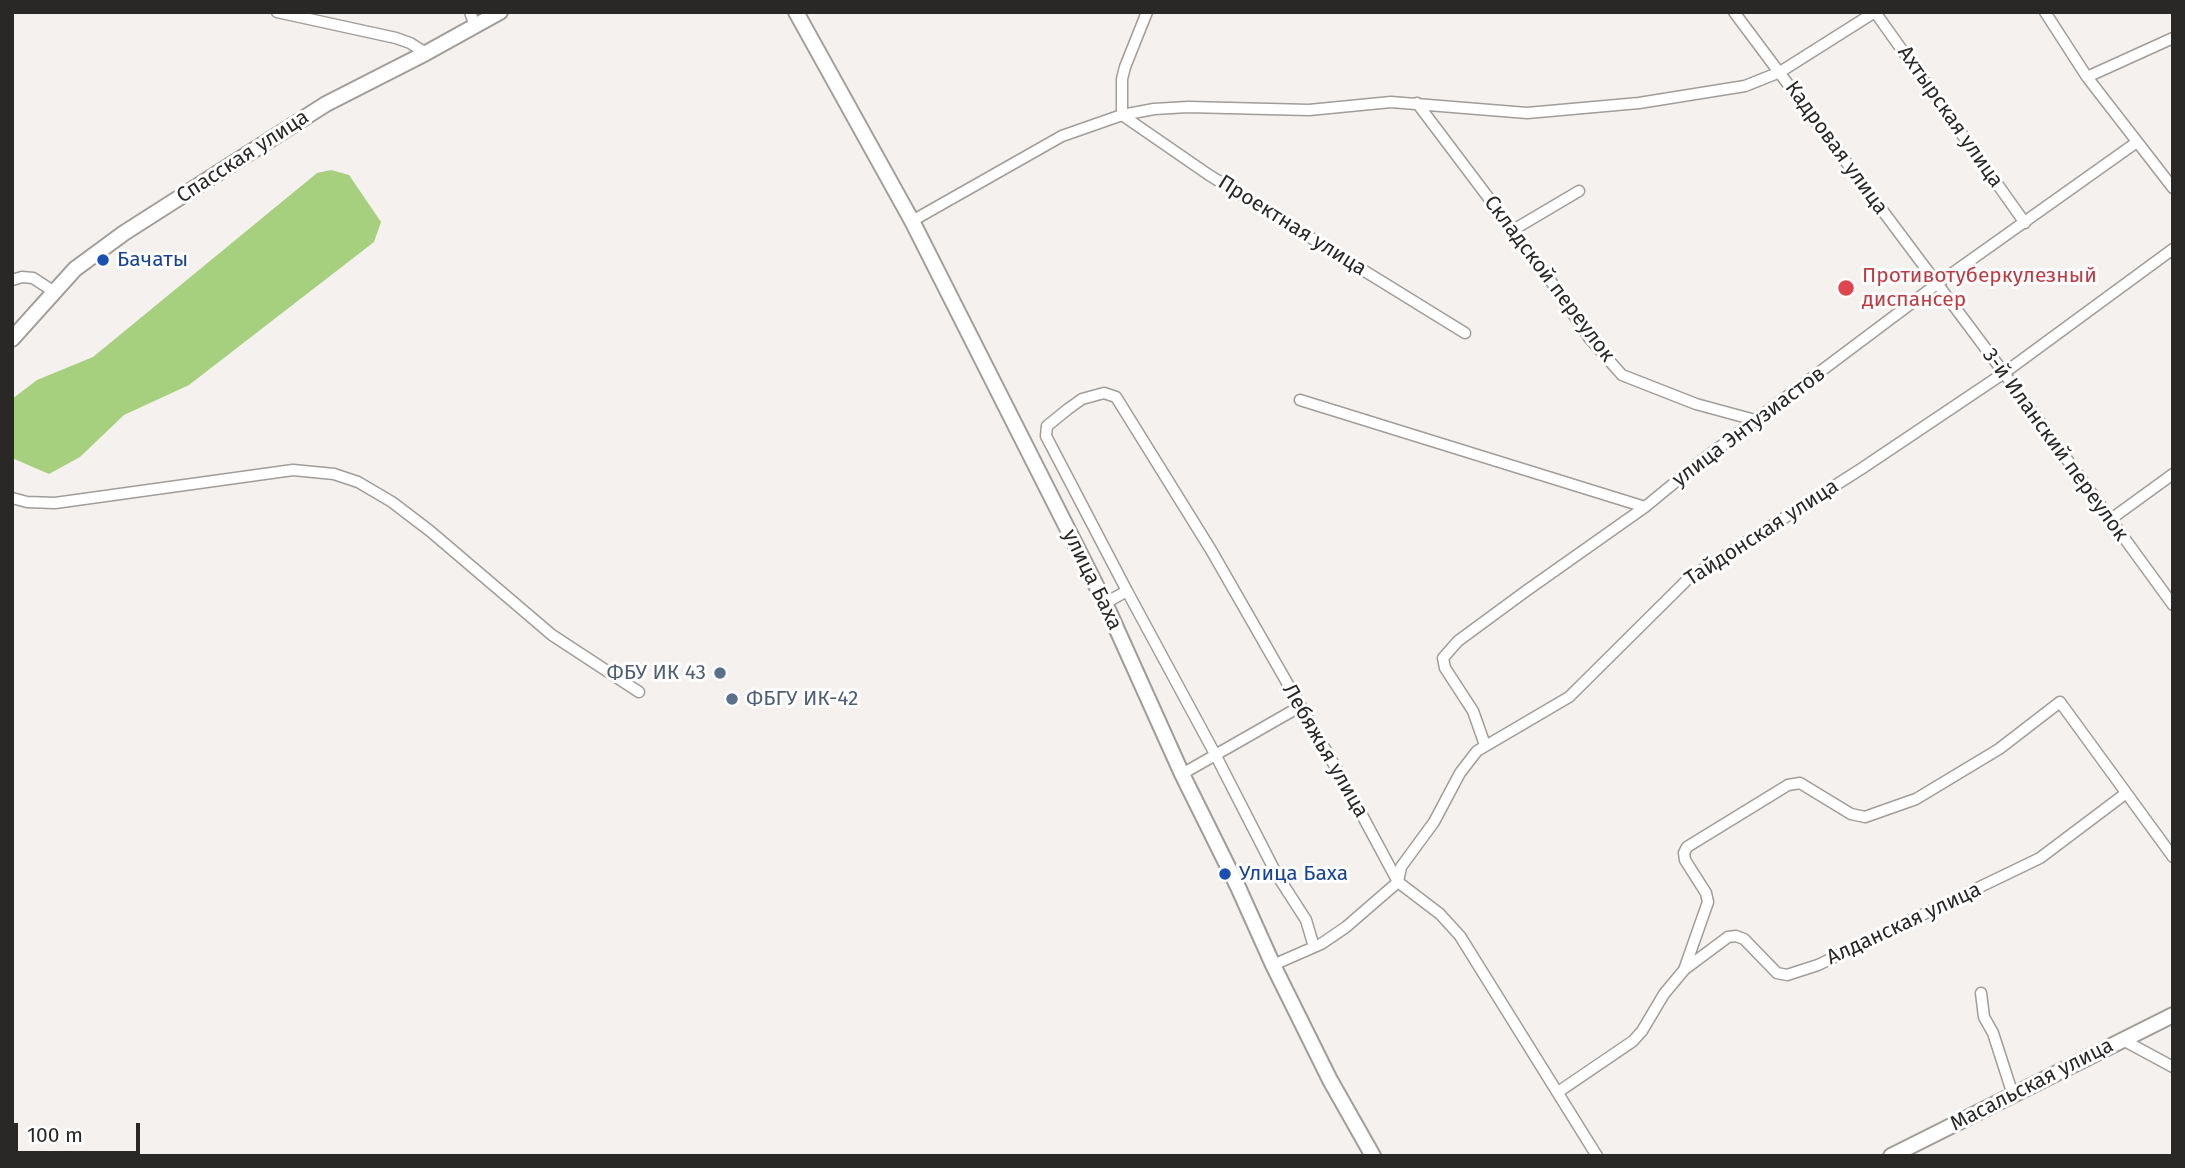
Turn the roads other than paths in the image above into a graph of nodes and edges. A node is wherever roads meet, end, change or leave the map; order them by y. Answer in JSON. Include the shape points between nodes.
{"nodes":[{"id":1,"x":277,"y":12,"type":"edge"},
{"id":2,"x":500,"y":12,"type":"edge"},
{"id":3,"x":796,"y":12,"type":"edge"},
{"id":4,"x":1147,"y":12,"type":"edge"},
{"id":5,"x":1734,"y":12,"type":"edge"},
{"id":6,"x":1875,"y":12,"type":"edge"},
{"id":7,"x":2045,"y":12,"type":"edge"},
{"id":8,"x":472,"y":19,"type":"edge"},
{"id":9,"x":2173,"y":37,"type":"edge"},
{"id":10,"x":426,"y":53,"type":"junction"},
{"id":11,"x":1780,"y":72,"type":"junction"},
{"id":12,"x":2087,"y":77,"type":"junction"},
{"id":13,"x":1417,"y":103,"type":"junction"},
{"id":14,"x":1122,"y":115,"type":"junction"},
{"id":15,"x":2137,"y":142,"type":"junction"},
{"id":16,"x":2173,"y":188,"type":"edge"},
{"id":17,"x":1579,"y":191,"type":"dead end"},
{"id":18,"x":912,"y":221,"type":"junction"},
{"id":19,"x":2025,"y":223,"type":"junction"},
{"id":20,"x":1513,"y":230,"type":"junction"},
{"id":21,"x":2173,"y":249,"type":"edge"},
{"id":22,"x":12,"y":280,"type":"edge"},
{"id":23,"x":1937,"y":284,"type":"junction"},
{"id":24,"x":53,"y":291,"type":"junction"},
{"id":25,"x":1465,"y":333,"type":"dead end"},
{"id":26,"x":12,"y":339,"type":"edge"},
{"id":27,"x":2004,"y":373,"type":"junction"},
{"id":28,"x":1300,"y":400,"type":"dead end"},
{"id":29,"x":1755,"y":421,"type":"junction"},
{"id":30,"x":2173,"y":474,"type":"edge"},
{"id":31,"x":12,"y":498,"type":"edge"},
{"id":32,"x":1645,"y":507,"type":"junction"},
{"id":33,"x":2111,"y":519,"type":"junction"},
{"id":34,"x":1127,"y":590,"type":"junction"},
{"id":35,"x":1105,"y":603,"type":"junction"},
{"id":36,"x":2173,"y":606,"type":"edge"},
{"id":37,"x":639,"y":692,"type":"dead end"},
{"id":38,"x":1301,"y":706,"type":"junction"},
{"id":39,"x":1485,"y":745,"type":"junction"},
{"id":40,"x":1215,"y":754,"type":"junction"},
{"id":41,"x":1182,"y":774,"type":"junction"},
{"id":42,"x":2125,"y":794,"type":"junction"},
{"id":43,"x":2173,"y":856,"type":"edge"},
{"id":44,"x":1398,"y":882,"type":"junction"},
{"id":45,"x":1314,"y":947,"type":"junction"},
{"id":46,"x":1273,"y":965,"type":"junction"},
{"id":47,"x":1684,"y":970,"type":"junction"},
{"id":48,"x":1981,"y":993,"type":"dead end"},
{"id":49,"x":2173,"y":1015,"type":"edge"},
{"id":50,"x":2123,"y":1040,"type":"junction"},
{"id":51,"x":2173,"y":1067,"type":"edge"},
{"id":52,"x":1558,"y":1092,"type":"junction"},
{"id":53,"x":2013,"y":1095,"type":"junction"},
{"id":54,"x":1373,"y":1156,"type":"edge"},
{"id":55,"x":1597,"y":1156,"type":"edge"},
{"id":56,"x":1891,"y":1156,"type":"edge"}],
"edges":[{"from":1,"to":10,"type":"street","via":[[396,38]]},
{"from":2,"to":8,"type":"street","name":"Спасская улица"},
{"from":3,"to":18,"type":"street","name":"улица Баха"},
{"from":4,"to":14,"type":"street","via":[[1122,79]]},
{"from":5,"to":11,"type":"street","name":"Кадровая улица"},
{"from":6,"to":11,"type":"street"},
{"from":6,"to":19,"type":"street","name":"Ахтырская улица"},
{"from":7,"to":12,"type":"street"},
{"from":8,"to":10,"type":"street","name":"Спасская улица"},
{"from":9,"to":12,"type":"street"},
{"from":10,"to":24,"type":"street","name":"Спасская улица","via":[[326,104],[191,190],[87,259]]},
{"from":11,"to":13,"type":"street","via":[[1745,86],[1639,103],[1527,113]]},
{"from":11,"to":23,"type":"street","name":"Кадровая улица"},
{"from":12,"to":15,"type":"street"},
{"from":13,"to":14,"type":"street","via":[[1309,110],[1188,107]]},
{"from":13,"to":20,"type":"street","name":"Складской переулок"},
{"from":14,"to":18,"type":"street","via":[[1062,136]]},
{"from":14,"to":25,"type":"street","name":"Проектная улица","via":[[1209,175]]},
{"from":15,"to":16,"type":"street"},
{"from":15,"to":19,"type":"street","name":"улица Энтузиастов"},
{"from":17,"to":20,"type":"street"},
{"from":18,"to":35,"type":"street","name":"улица Баха"},
{"from":19,"to":23,"type":"street","name":"улица Энтузиастов"},
{"from":20,"to":29,"type":"street","name":"Складской переулок","via":[[1590,339],[1622,375]]},
{"from":21,"to":27,"type":"street","name":"Тайдонская улица"},
{"from":22,"to":24,"type":"street","via":[[33,278]]},
{"from":23,"to":27,"type":"street","name":"3-й Иланский переулок"},
{"from":23,"to":29,"type":"street","name":"улица Энтузиастов"},
{"from":24,"to":26,"type":"street","name":"Спасская улица"},
{"from":27,"to":33,"type":"street","name":"3-й Иланский переулок"},
{"from":27,"to":39,"type":"street","name":"Тайдонская улица","via":[[1688,579],[1569,697]]},
{"from":28,"to":32,"type":"street"},
{"from":29,"to":32,"type":"street","name":"улица Энтузиастов"},
{"from":30,"to":33,"type":"street"},
{"from":31,"to":37,"type":"street","via":[[55,503],[293,470],[334,474],[392,502],[552,635]]},
{"from":32,"to":39,"type":"street","name":"улица Энтузиастов","via":[[1458,641],[1443,658],[1473,711]]},
{"from":33,"to":36,"type":"street","name":"3-й Иланский переулок"},
{"from":34,"to":35,"type":"street"},
{"from":34,"to":38,"type":"street","name":"Лебяжья улица","via":[[1046,436],[1046,426],[1082,399],[1104,393],[1116,397]]},
{"from":34,"to":40,"type":"street"},
{"from":35,"to":41,"type":"street","name":"улица Баха"},
{"from":38,"to":40,"type":"street"},
{"from":38,"to":44,"type":"street","name":"Лебяжья улица"},
{"from":39,"to":44,"type":"street","name":"Тайдонская улица","via":[[1460,774],[1434,822],[1401,867]]},
{"from":40,"to":41,"type":"street"},
{"from":40,"to":45,"type":"street","via":[[1277,875],[1306,920]]},
{"from":41,"to":46,"type":"street","name":"улица Баха"},
{"from":42,"to":43,"type":"street"},
{"from":42,"to":47,"type":"street","name":"Алданская улица","via":[[2040,858],[1818,965],[1787,975],[1777,973],[1736,936],[1728,937]]},
{"from":42,"to":47,"type":"street","via":[[2060,702],[1999,749],[1916,799],[1865,817],[1797,782],[1788,785],[1687,847],[1685,860],[1708,902]]},
{"from":44,"to":45,"type":"street","name":"Тайдонская улица","via":[[1346,927]]},
{"from":44,"to":52,"type":"street","name":"Лебяжья улица","via":[[1460,936]]},
{"from":45,"to":46,"type":"street","name":"Тайдонская улица"},
{"from":46,"to":54,"type":"street","name":"улица Баха"},
{"from":47,"to":52,"type":"street","via":[[1633,1041]]},
{"from":48,"to":53,"type":"street","via":[[1984,1017]]},
{"from":49,"to":50,"type":"street","name":"Масальская улица"},
{"from":50,"to":51,"type":"street"},
{"from":50,"to":53,"type":"street","name":"Масальская улица"},
{"from":52,"to":55,"type":"street","name":"Лебяжья улица"},
{"from":53,"to":56,"type":"street","name":"Масальская улица"}]}
